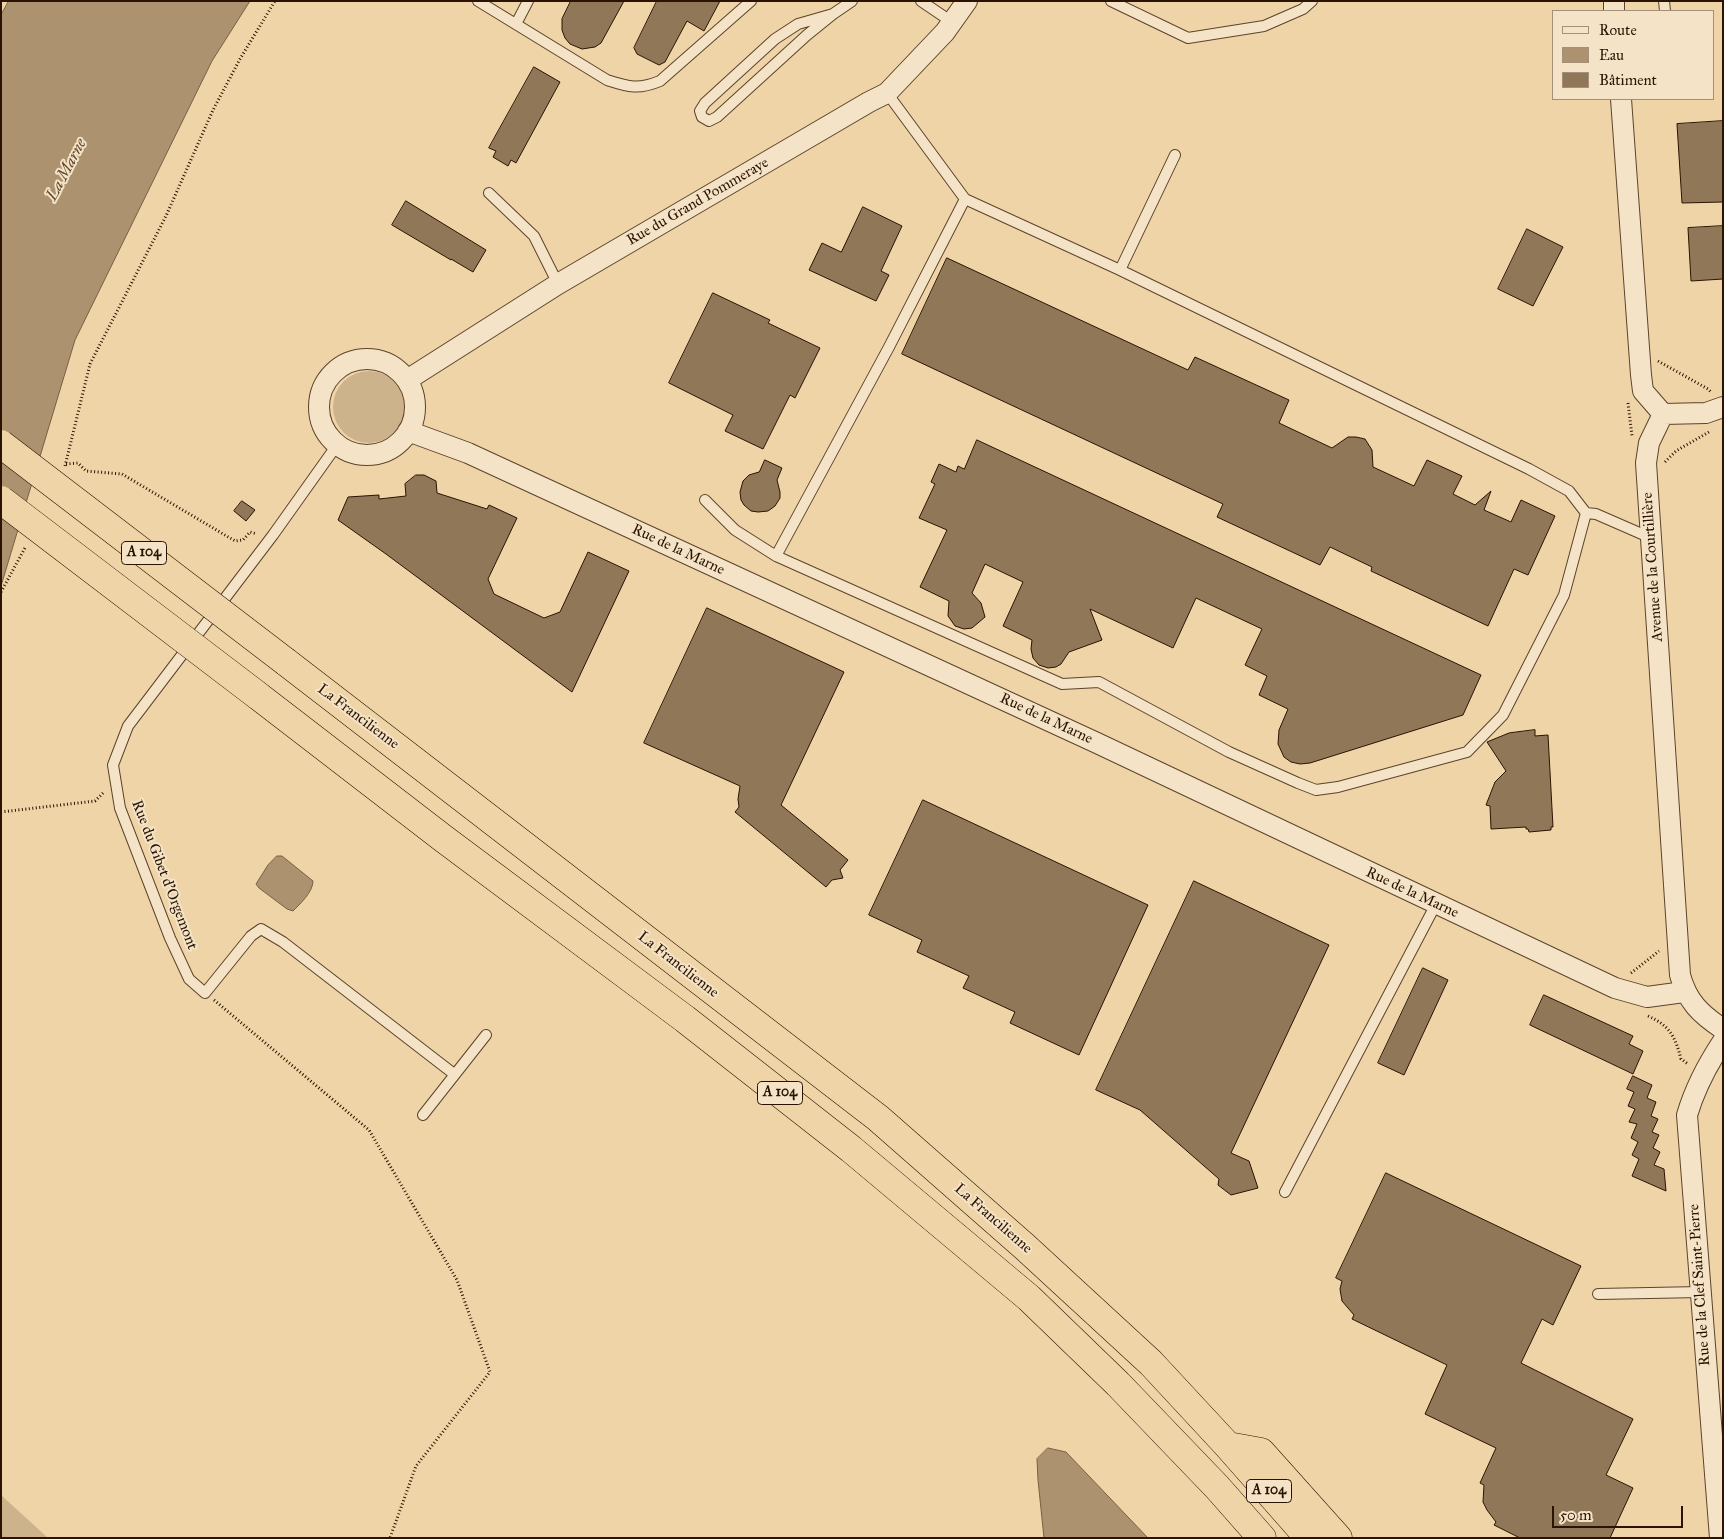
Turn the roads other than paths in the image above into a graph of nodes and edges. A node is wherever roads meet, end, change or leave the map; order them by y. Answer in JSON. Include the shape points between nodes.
{"nodes":[{"id":1,"x":478,"y":1,"type":"edge"},
{"id":2,"x":528,"y":1,"type":"edge"},
{"id":3,"x":751,"y":1,"type":"edge"},
{"id":4,"x":852,"y":1,"type":"edge"},
{"id":5,"x":920,"y":1,"type":"edge"},
{"id":6,"x":967,"y":1,"type":"edge"},
{"id":7,"x":1111,"y":1,"type":"edge"},
{"id":8,"x":1312,"y":1,"type":"edge"},
{"id":9,"x":833,"y":14,"type":"junction"},
{"id":10,"x":952,"y":22,"type":"junction"},
{"id":11,"x":516,"y":24,"type":"junction"},
{"id":12,"x":888,"y":93,"type":"junction"},
{"id":13,"x":1620,"y":100,"type":"edge"},
{"id":14,"x":1175,"y":155,"type":"dead end"},
{"id":15,"x":488,"y":193,"type":"dead end"},
{"id":16,"x":965,"y":199,"type":"junction"},
{"id":17,"x":1120,"y":270,"type":"junction"},
{"id":18,"x":558,"y":284,"type":"junction"},
{"id":19,"x":407,"y":380,"type":"junction"},
{"id":20,"x":1722,"y":407,"type":"edge"},
{"id":21,"x":1663,"y":414,"type":"junction"},
{"id":22,"x":408,"y":431,"type":"junction"},
{"id":23,"x":1,"y":444,"type":"edge"},
{"id":24,"x":337,"y":445,"type":"junction"},
{"id":25,"x":1,"y":500,"type":"edge"},
{"id":26,"x":705,"y":500,"type":"dead end"},
{"id":27,"x":1586,"y":513,"type":"junction"},
{"id":28,"x":1651,"y":538,"type":"junction"},
{"id":29,"x":776,"y":556,"type":"junction"},
{"id":30,"x":1436,"y":904,"type":"junction"},
{"id":31,"x":1684,"y":992,"type":"junction"},
{"id":32,"x":1723,"y":1029,"type":"edge"},
{"id":33,"x":486,"y":1035,"type":"dead end"},
{"id":34,"x":1723,"y":1042,"type":"edge"},
{"id":35,"x":454,"y":1074,"type":"junction"},
{"id":36,"x":424,"y":1115,"type":"dead end"},
{"id":37,"x":1285,"y":1192,"type":"dead end"},
{"id":38,"x":1701,"y":1292,"type":"junction"},
{"id":39,"x":1598,"y":1294,"type":"dead end"},
{"id":40,"x":1228,"y":1446,"type":"junction"},
{"id":41,"x":1262,"y":1538,"type":"edge"},
{"id":42,"x":1309,"y":1538,"type":"edge"},
{"id":43,"x":1338,"y":1538,"type":"edge"},
{"id":44,"x":1720,"y":1538,"type":"edge"}],
"edges":[{"from":1,"to":11,"type":"lane"},
{"from":2,"to":11,"type":"lane"},
{"from":3,"to":11,"type":"lane","via":[[660,81],[645,87],[628,87],[607,80]]},
{"from":4,"to":9,"type":"lane"},
{"from":5,"to":10,"type":"lane"},
{"from":6,"to":10,"type":"street","name":"Rue du Grand Pommeraye"},
{"from":7,"to":8,"type":"lane","via":[[1188,38],[1264,26],[1304,9]]},
{"from":9,"to":9,"type":"lane","via":[[717,117],[709,121],[702,117],[700,111],[705,103],[776,39],[798,24]]},
{"from":10,"to":12,"type":"street","name":"Rue du Grand Pommeraye"},
{"from":12,"to":16,"type":"lane"},
{"from":12,"to":18,"type":"street","name":"Rue du Grand Pommeraye"},
{"from":13,"to":21,"type":"street","via":[[1643,391]]},
{"from":14,"to":17,"type":"lane"},
{"from":15,"to":18,"type":"lane","via":[[534,236]]},
{"from":16,"to":17,"type":"lane"},
{"from":16,"to":29,"type":"lane"},
{"from":17,"to":27,"type":"lane","via":[[1529,469],[1569,491]]},
{"from":18,"to":19,"type":"street","name":"Rue du Grand Pommeraye"},
{"from":19,"to":22,"type":"street","via":[[415,405],[414,419]]},
{"from":19,"to":24,"type":"street","via":[[396,368],[381,361],[364,359],[348,362],[334,371],[320,400],[320,417],[326,432]]},
{"from":20,"to":21,"type":"street","via":[[1706,413]]},
{"from":21,"to":28,"type":"street","name":"Avenue de la Courtillière","via":[[1649,443],[1646,463]]},
{"from":22,"to":24,"type":"street","via":[[398,444],[384,452],[368,455]]},
{"from":22,"to":30,"type":"street","name":"Rue de la Marne","via":[[468,453],[998,697]]},
{"from":23,"to":40,"type":"highway","name":"La Francilienne","number":"A 104","bridge":true,"via":[[878,1118],[1025,1246],[1151,1363]]},
{"from":24,"to":35,"type":"lane","name":"Rue du Gibet d'Orgemont","via":[[128,726],[113,765],[120,808],[170,938],[189,979],[205,993],[251,936],[261,929],[283,942]]},
{"from":25,"to":41,"type":"highway","number":"A 104","bridge":true,"via":[[686,1019],[851,1149],[1028,1298],[1118,1384]]},
{"from":26,"to":29,"type":"lane","via":[[735,530]]},
{"from":27,"to":28,"type":"lane","via":[[1596,514]]},
{"from":27,"to":29,"type":"lane","via":[[1564,595],[1503,715],[1467,752],[1316,790],[1228,752],[1099,682],[1062,684]]},
{"from":28,"to":31,"type":"street","name":"Avenue de la Courtillière","via":[[1680,975]]},
{"from":30,"to":31,"type":"street","name":"Rue de la Marne","via":[[1623,991],[1647,997]]},
{"from":30,"to":37,"type":"lane"},
{"from":31,"to":32,"type":"street","via":[[1703,1014]]},
{"from":33,"to":35,"type":"lane"},
{"from":34,"to":38,"type":"street","name":"Rue de la Clef Saint-Pierre","via":[[1703,1073],[1687,1115]]},
{"from":35,"to":36,"type":"lane"},
{"from":38,"to":39,"type":"lane"},
{"from":38,"to":44,"type":"street","name":"Rue de la Clef Saint-Pierre"},
{"from":40,"to":42,"type":"highway","name":"La Francilienne","number":"A 104"},
{"from":40,"to":43,"type":"highway","via":[[1261,1452]]}]}
